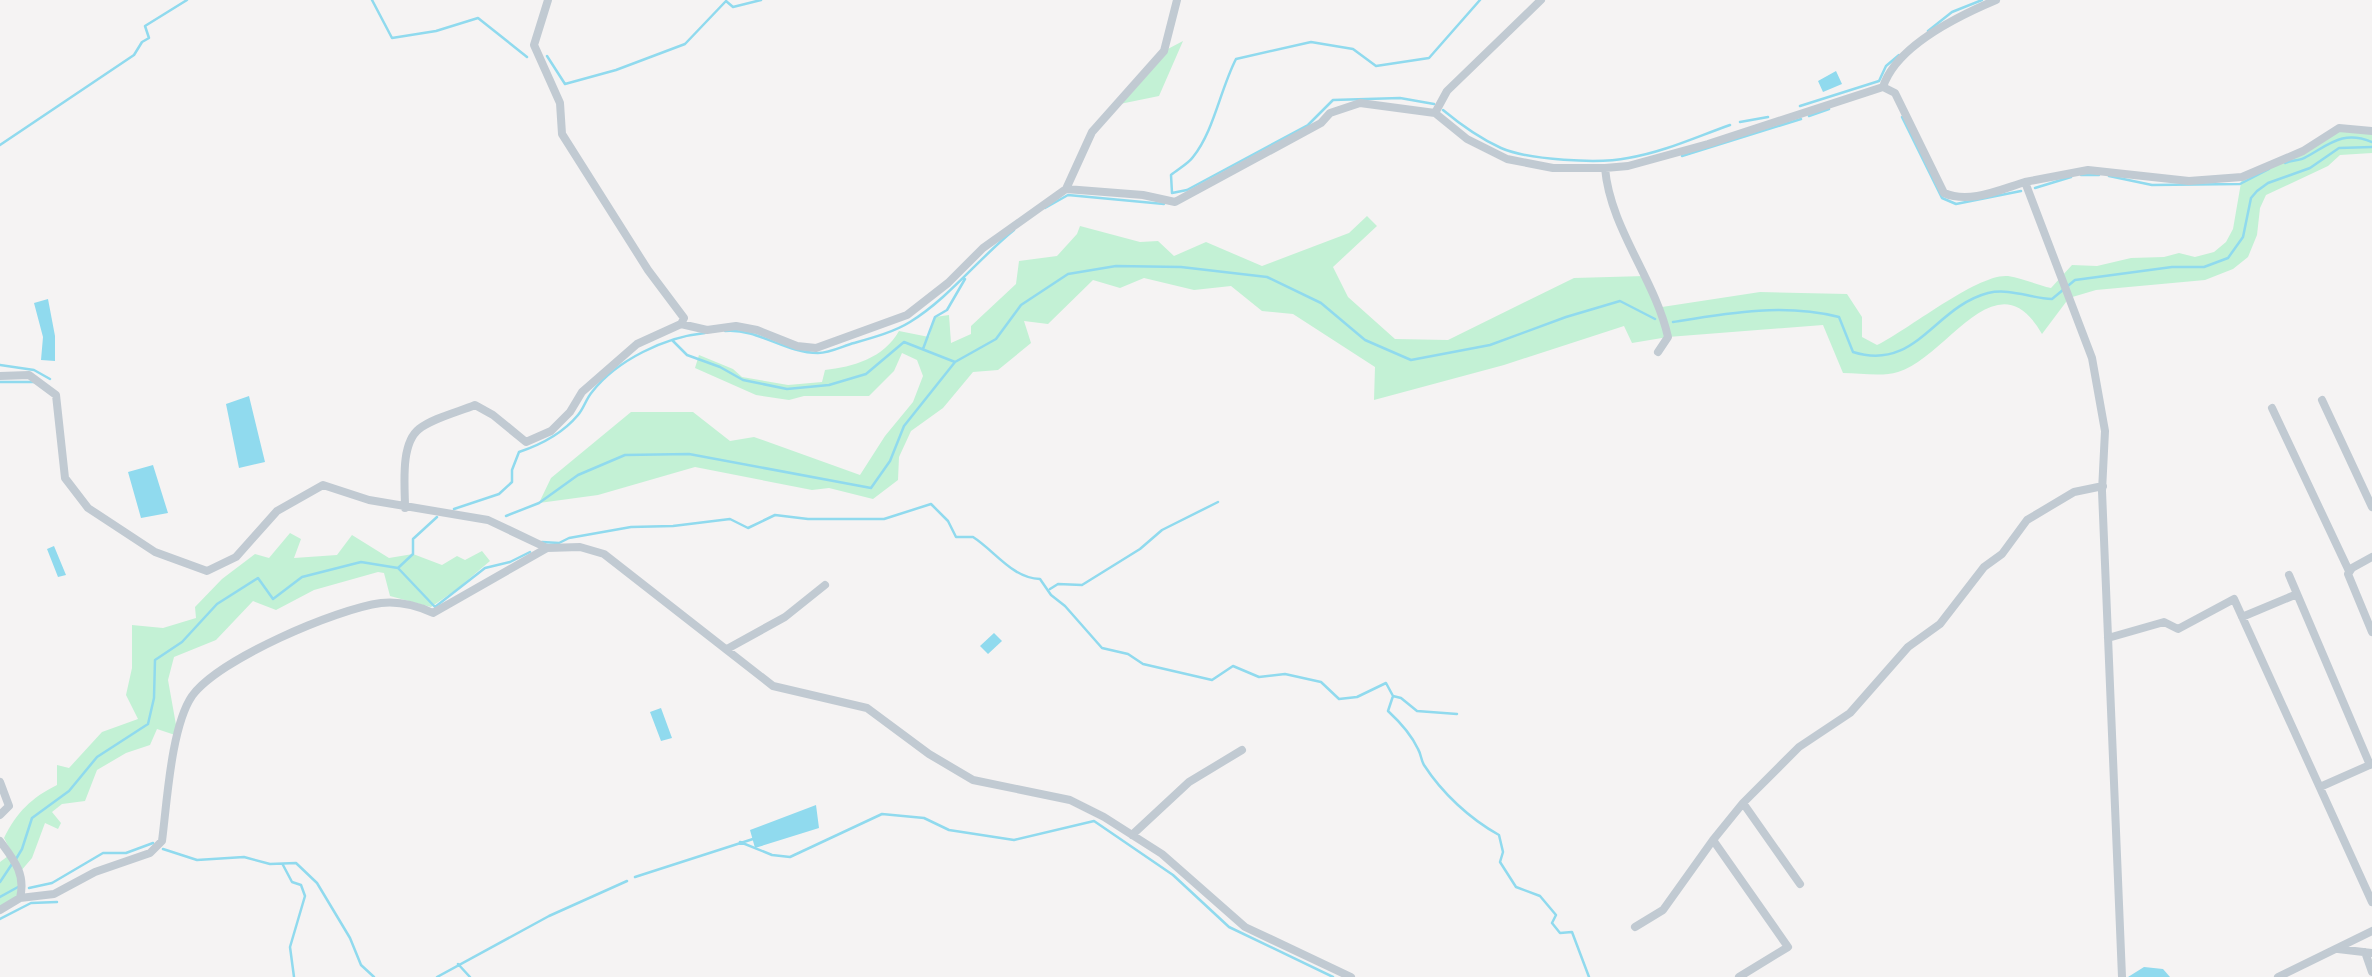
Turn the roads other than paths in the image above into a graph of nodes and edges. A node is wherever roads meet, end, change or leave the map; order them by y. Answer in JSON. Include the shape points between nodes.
{"nodes":[{"id":1,"x":548,"y":0,"type":"edge"},
{"id":2,"x":1177,"y":0,"type":"edge"},
{"id":3,"x":1541,"y":0,"type":"edge"},
{"id":4,"x":1996,"y":0,"type":"edge"},
{"id":5,"x":1883,"y":87,"type":"junction"},
{"id":6,"x":1435,"y":113,"type":"junction"},
{"id":7,"x":2372,"y":131,"type":"edge"},
{"id":8,"x":1605,"y":168,"type":"junction"},
{"id":9,"x":2025,"y":183,"type":"junction"},
{"id":10,"x":1066,"y":189,"type":"junction"},
{"id":11,"x":681,"y":324,"type":"junction"},
{"id":12,"x":1658,"y":352,"type":"dead end"},
{"id":13,"x":0,"y":376,"type":"edge"},
{"id":14,"x":2322,"y":400,"type":"dead end"},
{"id":15,"x":2272,"y":408,"type":"dead end"},
{"id":16,"x":2103,"y":486,"type":"junction"},
{"id":17,"x":2372,"y":507,"type":"edge"},
{"id":18,"x":405,"y":508,"type":"junction"},
{"id":19,"x":547,"y":548,"type":"junction"},
{"id":20,"x":2372,"y":557,"type":"edge"},
{"id":21,"x":2349,"y":571,"type":"junction"},
{"id":22,"x":2289,"y":575,"type":"dead end"},
{"id":23,"x":825,"y":585,"type":"dead end"},
{"id":24,"x":2297,"y":594,"type":"junction"},
{"id":25,"x":2242,"y":617,"type":"junction"},
{"id":26,"x":2372,"y":632,"type":"edge"},
{"id":27,"x":2108,"y":638,"type":"junction"},
{"id":28,"x":727,"y":649,"type":"junction"},
{"id":29,"x":1242,"y":750,"type":"dead end"},
{"id":30,"x":2371,"y":765,"type":"edge"},
{"id":31,"x":0,"y":782,"type":"edge"},
{"id":32,"x":2320,"y":787,"type":"junction"},
{"id":33,"x":1742,"y":803,"type":"junction"},
{"id":34,"x":0,"y":815,"type":"edge"},
{"id":35,"x":1132,"y":835,"type":"junction"},
{"id":36,"x":1713,"y":840,"type":"junction"},
{"id":37,"x":0,"y":841,"type":"edge"},
{"id":38,"x":1800,"y":884,"type":"dead end"},
{"id":39,"x":20,"y":898,"type":"junction"},
{"id":40,"x":2372,"y":902,"type":"edge"},
{"id":41,"x":0,"y":910,"type":"edge"},
{"id":42,"x":1635,"y":927,"type":"dead end"},
{"id":43,"x":2372,"y":930,"type":"edge"},
{"id":44,"x":2338,"y":949,"type":"junction"},
{"id":45,"x":2368,"y":953,"type":"edge"},
{"id":46,"x":2372,"y":972,"type":"edge"},
{"id":47,"x":1351,"y":977,"type":"edge"},
{"id":48,"x":1738,"y":977,"type":"edge"},
{"id":49,"x":2122,"y":977,"type":"edge"},
{"id":50,"x":2278,"y":977,"type":"edge"}],
"edges":[{"from":1,"to":11,"type":"street","via":[[534,45],[561,103],[562,134],[684,318]]},
{"from":2,"to":10,"type":"street","via":[[1164,51],[1092,132]]},
{"from":3,"to":6,"type":"street","via":[[1447,91]]},
{"from":4,"to":5,"type":"street","via":[[1951,19],[1889,69]]},
{"from":5,"to":8,"type":"street","via":[[1708,144]]},
{"from":5,"to":9,"type":"street","via":[[1895,93],[1944,193],[1968,197]]},
{"from":6,"to":8,"type":"street","via":[[1467,139],[1507,159],[1553,168]]},
{"from":6,"to":10,"type":"street","via":[[1360,103],[1330,113],[1321,123],[1175,202]]},
{"from":7,"to":9,"type":"street","via":[[2339,128],[2303,151],[2242,177],[2189,181],[2088,170]]},
{"from":8,"to":12,"type":"street","via":[[1606,186],[1661,307],[1668,337]]},
{"from":9,"to":16,"type":"street","via":[[2092,358],[2105,431]]},
{"from":10,"to":11,"type":"street","via":[[983,248],[907,315],[865,333],[816,348],[736,326],[707,330]]},
{"from":11,"to":18,"type":"street","via":[[637,344],[582,392],[551,432],[526,442],[475,405],[419,429],[410,441]]},
{"from":13,"to":18,"type":"street","via":[[29,375],[56,395],[65,478],[88,508],[155,552],[207,571],[236,557],[277,511],[323,485]]},
{"from":14,"to":17,"type":"street"},
{"from":15,"to":21,"type":"street"},
{"from":16,"to":27,"type":"street"},
{"from":16,"to":33,"type":"street","via":[[2074,492],[2027,520],[1940,624],[1908,647],[1850,713],[1799,747]]},
{"from":18,"to":19,"type":"street","via":[[488,520]]},
{"from":19,"to":28,"type":"street","via":[[580,547],[604,554]]},
{"from":19,"to":39,"type":"street","via":[[433,613],[411,603],[382,603],[326,618],[266,645],[211,678],[192,697],[173,751],[162,841],[149,853],[95,872],[54,894]]},
{"from":20,"to":21,"type":"street"},
{"from":21,"to":26,"type":"street"},
{"from":22,"to":24,"type":"street"},
{"from":23,"to":28,"type":"street","via":[[785,617]]},
{"from":24,"to":25,"type":"street"},
{"from":24,"to":30,"type":"street"},
{"from":25,"to":27,"type":"street","via":[[2234,599],[2178,629],[2164,622]]},
{"from":25,"to":32,"type":"street"},
{"from":27,"to":49,"type":"street"},
{"from":28,"to":35,"type":"street","via":[[773,686],[867,708],[972,780],[1070,800]]},
{"from":29,"to":35,"type":"street","via":[[1189,782]]},
{"from":30,"to":32,"type":"street"},
{"from":31,"to":34,"type":"street","via":[[9,806]]},
{"from":32,"to":40,"type":"street"},
{"from":33,"to":36,"type":"street"},
{"from":33,"to":38,"type":"street"},
{"from":35,"to":47,"type":"street","via":[[1162,854],[1245,927]]},
{"from":36,"to":42,"type":"street","via":[[1663,910]]},
{"from":36,"to":48,"type":"street","via":[[1788,947]]},
{"from":37,"to":39,"type":"street","via":[[20,872],[24,884]]},
{"from":39,"to":41,"type":"street"},
{"from":43,"to":44,"type":"street"},
{"from":44,"to":45,"type":"street"},
{"from":44,"to":50,"type":"street"},
{"from":45,"to":46,"type":"street"}]}
